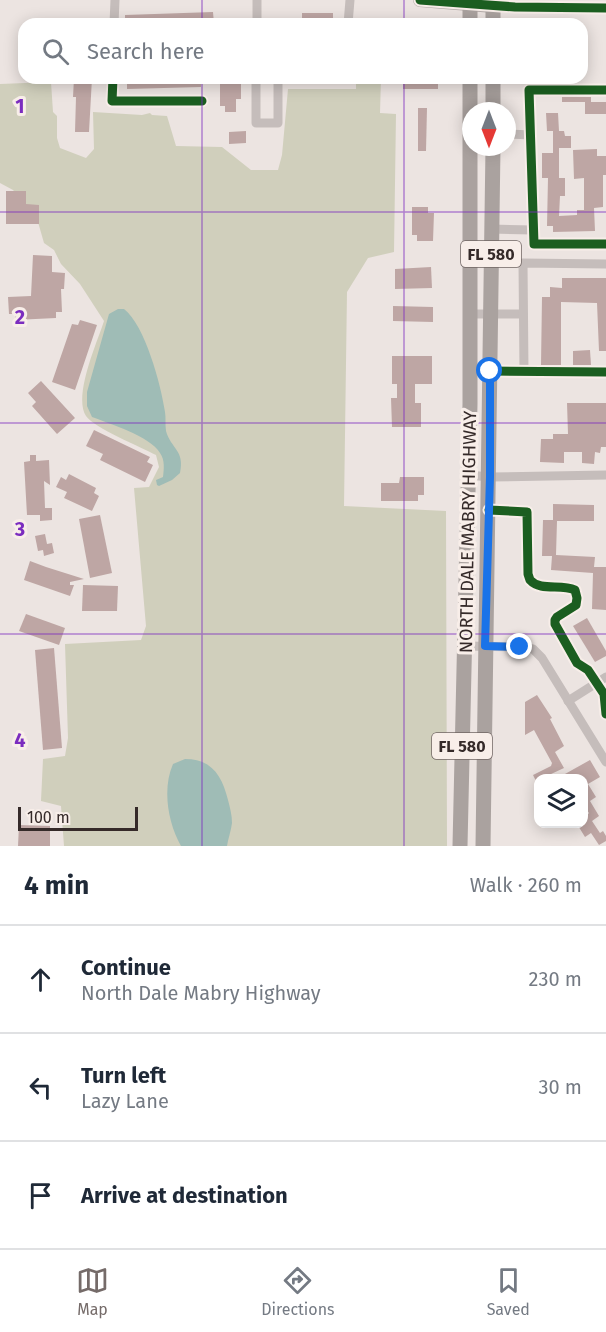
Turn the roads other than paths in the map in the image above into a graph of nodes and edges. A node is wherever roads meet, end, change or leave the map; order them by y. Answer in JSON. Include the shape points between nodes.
{"nodes":[{"id":1,"x":115,"y":0,"type":"edge"},
{"id":2,"x":257,"y":0,"type":"edge"},
{"id":3,"x":351,"y":0,"type":"edge"},
{"id":4,"x":420,"y":0,"type":"edge"},
{"id":5,"x":470,"y":2,"type":"edge"},
{"id":6,"x":493,"y":3,"type":"edge"},
{"id":7,"x":606,"y":8,"type":"edge"},
{"id":8,"x":114,"y":18,"type":"edge"},
{"id":9,"x":257,"y":18,"type":"edge"},
{"id":10,"x":349,"y":18,"type":"edge"},
{"id":11,"x":470,"y":18,"type":"edge"},
{"id":12,"x":113,"y":84,"type":"edge"},
{"id":13,"x":256,"y":84,"type":"edge"},
{"id":14,"x":278,"y":84,"type":"edge"},
{"id":15,"x":470,"y":84,"type":"edge"},
{"id":16,"x":493,"y":84,"type":"edge"},
{"id":17,"x":606,"y":90,"type":"edge"},
{"id":18,"x":202,"y":101,"type":"dead end"},
{"id":19,"x":470,"y":102,"type":"edge"},
{"id":20,"x":493,"y":102,"type":"edge"},
{"id":21,"x":516,"y":135,"type":"edge"},
{"id":22,"x":532,"y":135,"type":"junction"},
{"id":23,"x":470,"y":156,"type":"edge"},
{"id":24,"x":492,"y":156,"type":"edge"},
{"id":25,"x":491,"y":229,"type":"junction"},
{"id":26,"x":533,"y":230,"type":"junction"},
{"id":27,"x":606,"y":244,"type":"edge"},
{"id":28,"x":606,"y":264,"type":"edge"},
{"id":29,"x":470,"y":314,"type":"junction"},
{"id":30,"x":490,"y":314,"type":"junction"},
{"id":31,"x":524,"y":314,"type":"junction"},
{"id":32,"x":490,"y":371,"type":"junction"},
{"id":33,"x":524,"y":372,"type":"junction"},
{"id":34,"x":606,"y":372,"type":"edge"},
{"id":35,"x":468,"y":475,"type":"junction"},
{"id":36,"x":606,"y":475,"type":"edge"},
{"id":37,"x":490,"y":477,"type":"junction"},
{"id":38,"x":489,"y":510,"type":"junction"},
{"id":39,"x":464,"y":646,"type":"junction"},
{"id":40,"x":485,"y":646,"type":"junction"},
{"id":41,"x":606,"y":677,"type":"edge"},
{"id":42,"x":596,"y":683,"type":"junction"},
{"id":43,"x":568,"y":701,"type":"junction"},
{"id":44,"x":606,"y":714,"type":"edge"},
{"id":45,"x":606,"y":762,"type":"edge"},
{"id":46,"x":460,"y":846,"type":"edge"},
{"id":47,"x":483,"y":846,"type":"edge"}],
"edges":[{"from":1,"to":8,"type":"street"},
{"from":2,"to":9,"type":"street"},
{"from":3,"to":10,"type":"street"},
{"from":4,"to":5,"type":"street"},
{"from":5,"to":6,"type":"street"},
{"from":5,"to":11,"type":"main road"},
{"from":6,"to":7,"type":"street"},
{"from":12,"to":18,"type":"street","via":[[112,101]]},
{"from":13,"to":14,"type":"street","via":[[256,123],[278,123]]},
{"from":15,"to":19,"type":"main road","name":"NORTH DALE MABRY HIGHWAY","number":"FL 580"},
{"from":16,"to":20,"type":"main road"},
{"from":17,"to":22,"type":"street","via":[[529,90]]},
{"from":21,"to":22,"type":"street"},
{"from":22,"to":26,"type":"street"},
{"from":23,"to":29,"type":"main road","name":"NORTH DALE MABRY HIGHWAY","number":"FL 580"},
{"from":24,"to":25,"type":"main road","name":"NORTH DALE MABRY HIGHWAY","number":"FL 580"},
{"from":25,"to":26,"type":"street"},
{"from":25,"to":30,"type":"main road","name":"NORTH DALE MABRY HIGHWAY","number":"FL 580"},
{"from":26,"to":27,"type":"street","via":[[534,244]]},
{"from":28,"to":31,"type":"street","via":[[523,263]]},
{"from":29,"to":30,"type":"street"},
{"from":29,"to":35,"type":"main road","name":"NORTH DALE MABRY HIGHWAY","number":"FL 580"},
{"from":30,"to":31,"type":"street"},
{"from":30,"to":32,"type":"main road","name":"NORTH DALE MABRY HIGHWAY","number":"FL 580"},
{"from":31,"to":33,"type":"street"},
{"from":32,"to":33,"type":"street"},
{"from":32,"to":37,"type":"main road","name":"NORTH DALE MABRY HIGHWAY","number":"FL 580"},
{"from":33,"to":34,"type":"street"},
{"from":35,"to":37,"type":"street"},
{"from":35,"to":39,"type":"main road","name":"NORTH DALE MABRY HIGHWAY","number":"FL 580"},
{"from":36,"to":37,"type":"street"},
{"from":37,"to":38,"type":"main road","name":"NORTH DALE MABRY HIGHWAY","number":"FL 580"},
{"from":38,"to":40,"type":"main road","name":"NORTH DALE MABRY HIGHWAY","number":"FL 580"},
{"from":38,"to":42,"type":"street","via":[[527,512],[530,580],[540,586],[567,586],[575,590],[576,605],[557,617],[555,624],[577,663],[588,670]]},
{"from":39,"to":40,"type":"street"},
{"from":39,"to":46,"type":"main road","name":"NORTH DALE MABRY HIGHWAY","number":"FL 580"},
{"from":40,"to":43,"type":"street","via":[[533,649]]},
{"from":40,"to":47,"type":"main road","name":"NORTH DALE MABRY HIGHWAY","number":"FL 580"},
{"from":41,"to":42,"type":"street"},
{"from":42,"to":43,"type":"street"},
{"from":42,"to":44,"type":"street","via":[[604,694]]},
{"from":43,"to":45,"type":"street"}]}
